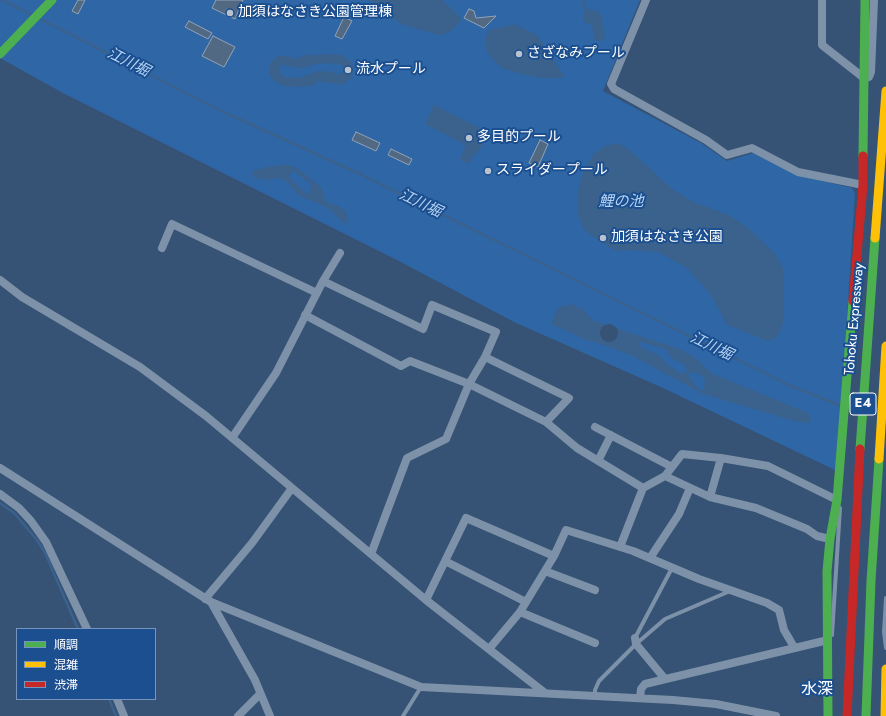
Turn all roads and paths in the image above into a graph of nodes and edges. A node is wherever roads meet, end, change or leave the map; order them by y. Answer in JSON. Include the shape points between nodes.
{"nodes":[{"id":1,"x":52,"y":0,"type":"edge"},
{"id":2,"x":646,"y":0,"type":"edge"},
{"id":3,"x":822,"y":0,"type":"edge"},
{"id":4,"x":865,"y":0,"type":"edge"},
{"id":5,"x":874,"y":0,"type":"edge"},
{"id":6,"x":0,"y":54,"type":"edge"},
{"id":7,"x":864,"y":78,"type":"junction"},
{"id":8,"x":886,"y":92,"type":"edge"},
{"id":9,"x":862,"y":185,"type":"junction"},
{"id":10,"x":162,"y":248,"type":"dead end"},
{"id":11,"x":340,"y":253,"type":"dead end"},
{"id":12,"x":0,"y":280,"type":"edge"},
{"id":13,"x":323,"y":281,"type":"junction"},
{"id":14,"x":317,"y":293,"type":"junction"},
{"id":15,"x":304,"y":315,"type":"junction"},
{"id":16,"x":886,"y":346,"type":"edge"},
{"id":17,"x":485,"y":357,"type":"junction"},
{"id":18,"x":469,"y":384,"type":"junction"},
{"id":19,"x":546,"y":422,"type":"junction"},
{"id":20,"x":595,"y":427,"type":"dead end"},
{"id":21,"x":611,"y":435,"type":"junction"},
{"id":22,"x":232,"y":438,"type":"junction"},
{"id":23,"x":721,"y":458,"type":"junction"},
{"id":24,"x":598,"y":461,"type":"junction"},
{"id":25,"x":672,"y":467,"type":"junction"},
{"id":26,"x":0,"y":468,"type":"edge"},
{"id":27,"x":665,"y":476,"type":"junction"},
{"id":28,"x":292,"y":488,"type":"junction"},
{"id":29,"x":643,"y":488,"type":"junction"},
{"id":30,"x":690,"y":488,"type":"junction"},
{"id":31,"x":0,"y":494,"type":"edge"},
{"id":32,"x":710,"y":497,"type":"junction"},
{"id":33,"x":837,"y":500,"type":"junction"},
{"id":34,"x":830,"y":539,"type":"junction"},
{"id":35,"x":620,"y":547,"type":"junction"},
{"id":36,"x":371,"y":554,"type":"junction"},
{"id":37,"x":554,"y":556,"type":"junction"},
{"id":38,"x":650,"y":558,"type":"junction"},
{"id":39,"x":445,"y":561,"type":"junction"},
{"id":40,"x":672,"y":567,"type":"junction"},
{"id":41,"x":545,"y":571,"type":"junction"},
{"id":42,"x":595,"y":590,"type":"dead end"},
{"id":43,"x":732,"y":591,"type":"junction"},
{"id":44,"x":886,"y":598,"type":"edge"},
{"id":45,"x":208,"y":600,"type":"junction"},
{"id":46,"x":426,"y":600,"type":"junction"},
{"id":47,"x":526,"y":602,"type":"junction"},
{"id":48,"x":520,"y":612,"type":"junction"},
{"id":49,"x":87,"y":628,"type":"edge"},
{"id":50,"x":828,"y":640,"type":"junction"},
{"id":51,"x":635,"y":641,"type":"junction"},
{"id":52,"x":595,"y":643,"type":"dead end"},
{"id":53,"x":794,"y":647,"type":"junction"},
{"id":54,"x":886,"y":648,"type":"edge"},
{"id":55,"x":489,"y":649,"type":"junction"},
{"id":56,"x":886,"y":669,"type":"edge"},
{"id":57,"x":665,"y":678,"type":"junction"},
{"id":58,"x":421,"y":687,"type":"junction"},
{"id":59,"x":546,"y":693,"type":"junction"},
{"id":60,"x":260,"y":694,"type":"junction"},
{"id":61,"x":595,"y":696,"type":"junction"},
{"id":62,"x":640,"y":698,"type":"junction"},
{"id":63,"x":117,"y":700,"type":"edge"},
{"id":64,"x":124,"y":716,"type":"edge"},
{"id":65,"x":238,"y":716,"type":"edge"},
{"id":66,"x":270,"y":716,"type":"edge"},
{"id":67,"x":403,"y":716,"type":"edge"},
{"id":68,"x":776,"y":716,"type":"edge"},
{"id":69,"x":828,"y":716,"type":"edge"},
{"id":70,"x":847,"y":716,"type":"edge"},
{"id":71,"x":866,"y":716,"type":"edge"},
{"id":72,"x":885,"y":716,"type":"edge"}],
"edges":[{"from":1,"to":6,"type":"main road"},
{"from":2,"to":9,"type":"street","via":[[611,84],[614,89],[706,140],[727,155],[752,148],[798,172]]},
{"from":3,"to":7,"type":"street","via":[[822,45]]},
{"from":4,"to":7,"type":"main road"},
{"from":5,"to":7,"type":"street","via":[[871,72],[869,77]]},
{"from":7,"to":9,"type":"main road"},
{"from":8,"to":70,"type":"main road","name":"Tohoku Expressway","number":"E4","via":[[860,447]]},
{"from":9,"to":33,"type":"main road"},
{"from":10,"to":14,"type":"street","via":[[172,224]]},
{"from":11,"to":13,"type":"street"},
{"from":12,"to":22,"type":"street","via":[[22,297],[140,367]]},
{"from":13,"to":14,"type":"street"},
{"from":13,"to":17,"type":"street","via":[[423,329],[432,305],[496,332]]},
{"from":14,"to":15,"type":"street"},
{"from":15,"to":18,"type":"street","via":[[401,366],[410,361]]},
{"from":15,"to":22,"type":"street","via":[[276,373]]},
{"from":16,"to":71,"type":"main road","number":"E4","via":[[870,581]]},
{"from":17,"to":18,"type":"street"},
{"from":17,"to":19,"type":"street","via":[[569,398]]},
{"from":18,"to":19,"type":"street"},
{"from":18,"to":36,"type":"street","via":[[446,439],[407,458]]},
{"from":19,"to":24,"type":"street","via":[[576,448]]},
{"from":20,"to":21,"type":"street"},
{"from":21,"to":24,"type":"street"},
{"from":21,"to":25,"type":"street"},
{"from":22,"to":28,"type":"street"},
{"from":23,"to":25,"type":"street","via":[[682,454]]},
{"from":23,"to":32,"type":"street"},
{"from":23,"to":33,"type":"street","via":[[768,466]]},
{"from":24,"to":29,"type":"street"},
{"from":25,"to":27,"type":"street"},
{"from":26,"to":45,"type":"street"},
{"from":27,"to":29,"type":"street"},
{"from":27,"to":30,"type":"street"},
{"from":28,"to":36,"type":"street"},
{"from":28,"to":45,"type":"street"},
{"from":29,"to":35,"type":"street"},
{"from":30,"to":32,"type":"street"},
{"from":30,"to":38,"type":"street","via":[[679,514]]},
{"from":31,"to":49,"type":"street","via":[[23,512],[46,542]]},
{"from":32,"to":34,"type":"street","via":[[756,508],[807,528],[817,536]]},
{"from":33,"to":34,"type":"main road"},
{"from":33,"to":50,"type":"lane","via":[[841,516],[834,625]]},
{"from":34,"to":50,"type":"main road","via":[[826,603]]},
{"from":35,"to":37,"type":"street","via":[[566,530]]},
{"from":35,"to":38,"type":"street"},
{"from":36,"to":46,"type":"street"},
{"from":37,"to":39,"type":"street","via":[[466,518]]},
{"from":37,"to":41,"type":"street"},
{"from":38,"to":40,"type":"street"},
{"from":39,"to":46,"type":"street"},
{"from":39,"to":47,"type":"street"},
{"from":40,"to":43,"type":"street"},
{"from":40,"to":51,"type":"lane"},
{"from":41,"to":42,"type":"street"},
{"from":41,"to":47,"type":"street"},
{"from":43,"to":51,"type":"lane","via":[[665,619]]},
{"from":43,"to":53,"type":"street","via":[[779,610],[784,630]]},
{"from":44,"to":54,"type":"lane"},
{"from":45,"to":58,"type":"street"},
{"from":45,"to":60,"type":"street"},
{"from":46,"to":55,"type":"street"},
{"from":47,"to":48,"type":"street"},
{"from":48,"to":52,"type":"street"},
{"from":48,"to":55,"type":"street"},
{"from":50,"to":53,"type":"street"},
{"from":50,"to":69,"type":"main road"},
{"from":51,"to":57,"type":"street"},
{"from":51,"to":61,"type":"lane","via":[[599,681]]},
{"from":53,"to":57,"type":"street","via":[[695,673]]},
{"from":55,"to":59,"type":"street"},
{"from":56,"to":72,"type":"main road"},
{"from":57,"to":62,"type":"street","via":[[645,684],[641,689]]},
{"from":58,"to":59,"type":"street"},
{"from":58,"to":67,"type":"lane"},
{"from":59,"to":61,"type":"street"},
{"from":60,"to":65,"type":"street"},
{"from":60,"to":66,"type":"street"},
{"from":61,"to":62,"type":"street"},
{"from":62,"to":68,"type":"street","via":[[716,704]]},
{"from":63,"to":64,"type":"street"}]}
